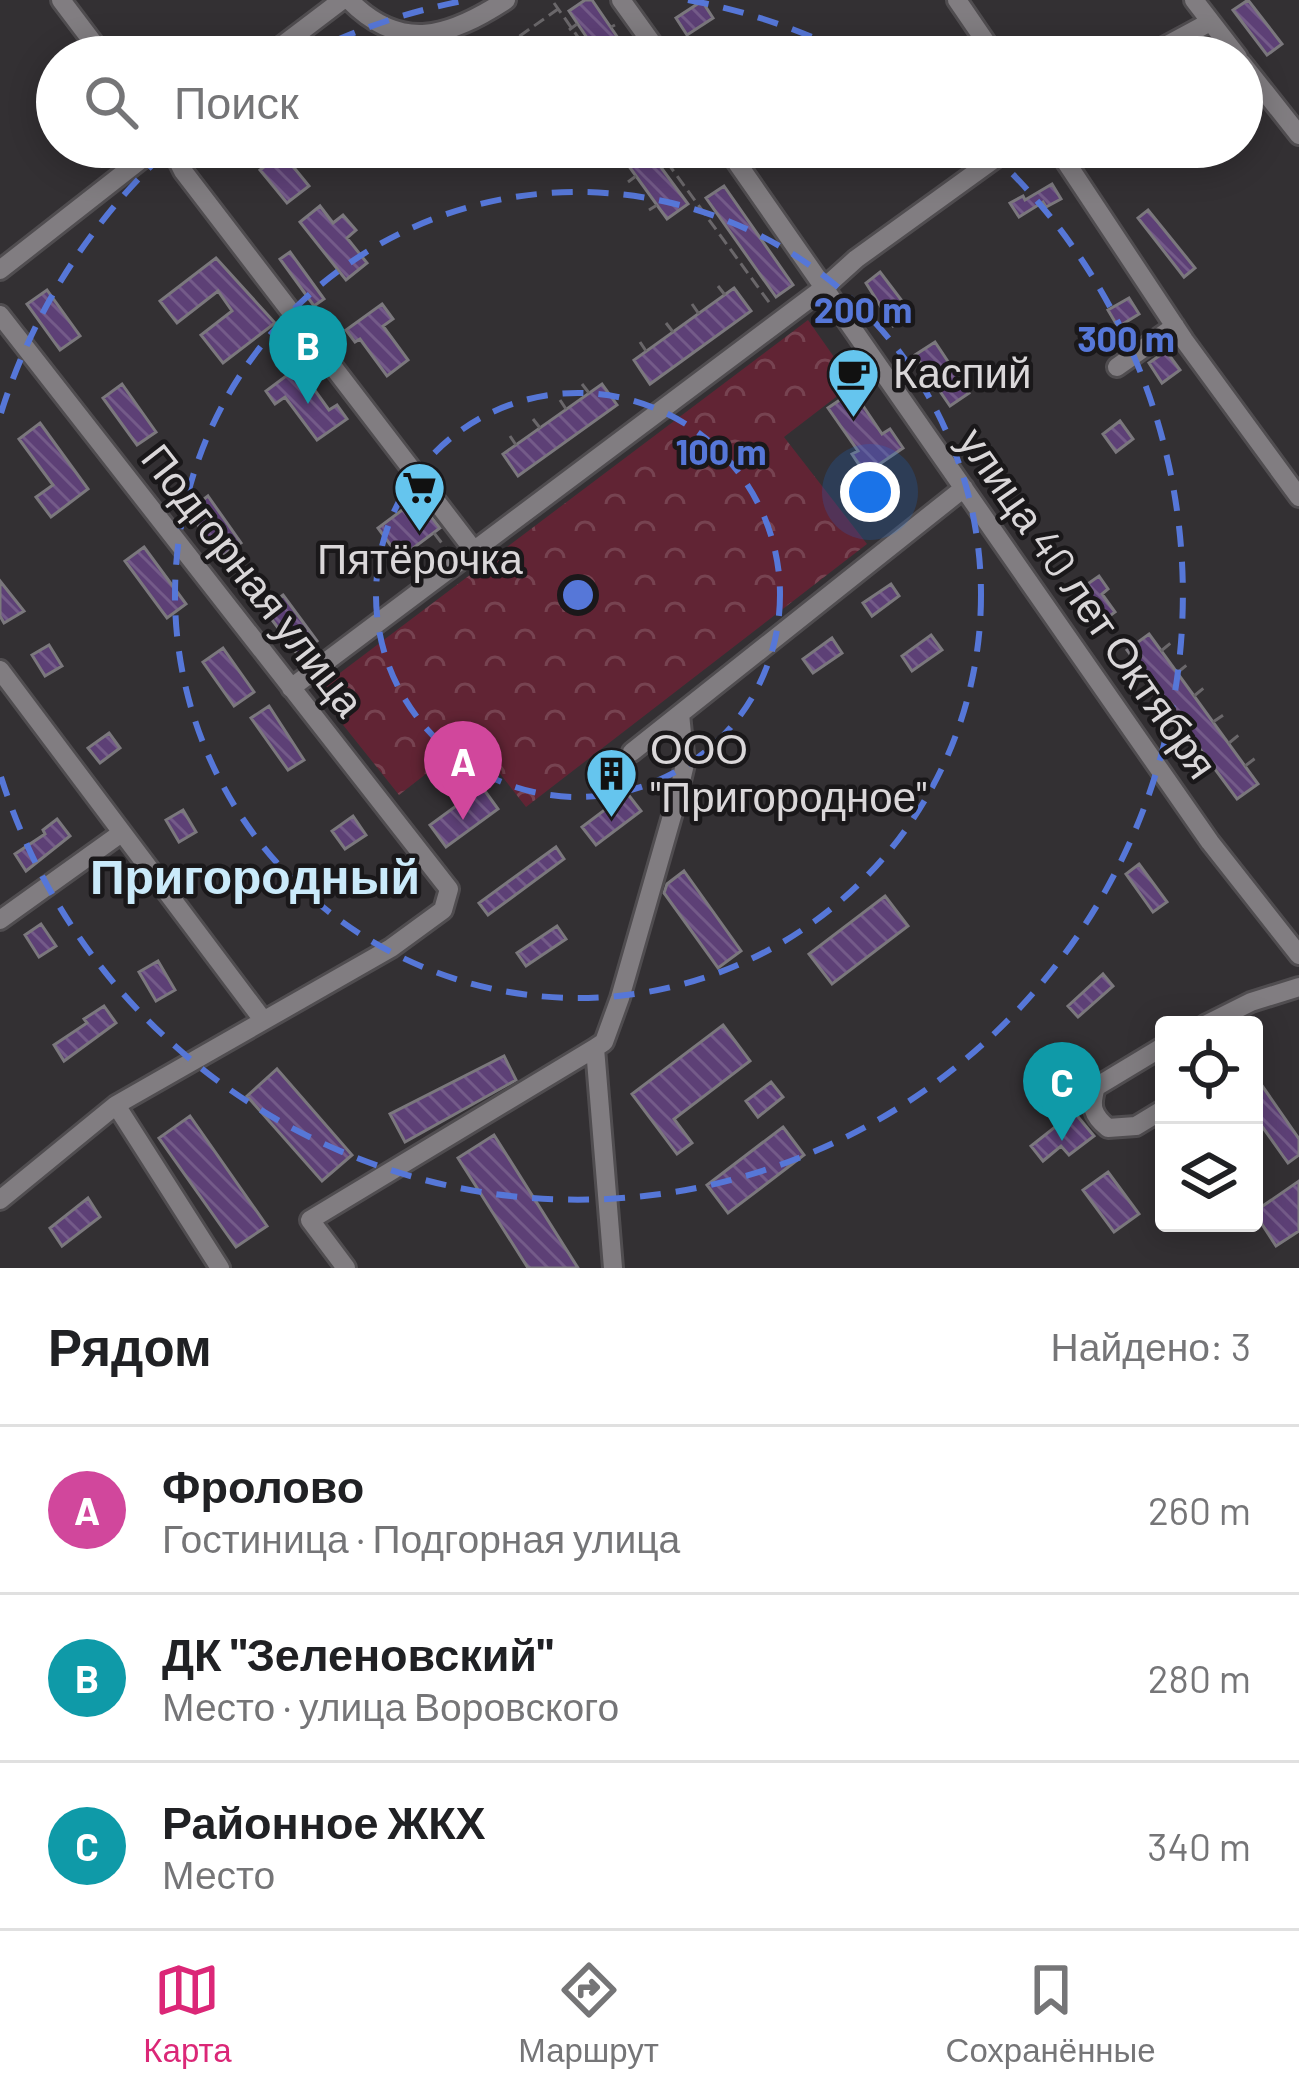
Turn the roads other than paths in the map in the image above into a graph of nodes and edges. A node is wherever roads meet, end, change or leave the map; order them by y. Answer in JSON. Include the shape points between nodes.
{"nodes":[{"id":1,"x":61,"y":0,"type":"edge"},
{"id":2,"x":345,"y":0,"type":"edge"},
{"id":3,"x":506,"y":0,"type":"edge"},
{"id":4,"x":622,"y":0,"type":"edge"},
{"id":5,"x":957,"y":0,"type":"edge"},
{"id":6,"x":1194,"y":0,"type":"edge"},
{"id":7,"x":1210,"y":22,"type":"junction"},
{"id":8,"x":88,"y":36,"type":"edge"},
{"id":9,"x":296,"y":36,"type":"edge"},
{"id":10,"x":647,"y":36,"type":"edge"},
{"id":11,"x":982,"y":36,"type":"edge"},
{"id":12,"x":1184,"y":36,"type":"edge"},
{"id":13,"x":1221,"y":36,"type":"edge"},
{"id":14,"x":1263,"y":89,"type":"edge"},
{"id":15,"x":1299,"y":135,"type":"edge"},
{"id":16,"x":130,"y":168,"type":"edge"},
{"id":17,"x":181,"y":168,"type":"edge"},
{"id":18,"x":741,"y":168,"type":"edge"},
{"id":19,"x":982,"y":168,"type":"edge"},
{"id":20,"x":1070,"y":168,"type":"edge"},
{"id":21,"x":0,"y":270,"type":"edge"},
{"id":22,"x":825,"y":287,"type":"junction"},
{"id":23,"x":0,"y":315,"type":"edge"},
{"id":24,"x":1175,"y":326,"type":"junction"},
{"id":25,"x":1117,"y":367,"type":"dead end"},
{"id":26,"x":964,"y":488,"type":"junction"},
{"id":27,"x":1299,"y":496,"type":"edge"},
{"id":28,"x":472,"y":548,"type":"junction"},
{"id":29,"x":0,"y":670,"type":"edge"},
{"id":30,"x":291,"y":688,"type":"junction"},
{"id":31,"x":680,"y":714,"type":"junction"},
{"id":32,"x":632,"y":752,"type":"dead end"},
{"id":33,"x":120,"y":834,"type":"junction"},
{"id":34,"x":0,"y":920,"type":"edge"},
{"id":35,"x":1299,"y":955,"type":"edge"},
{"id":36,"x":1299,"y":987,"type":"edge"},
{"id":37,"x":1223,"y":1016,"type":"edge"},
{"id":38,"x":263,"y":1020,"type":"junction"},
{"id":39,"x":595,"y":1048,"type":"junction"},
{"id":40,"x":1155,"y":1051,"type":"edge"},
{"id":41,"x":116,"y":1105,"type":"junction"},
{"id":42,"x":1155,"y":1114,"type":"edge"},
{"id":43,"x":0,"y":1172,"type":"edge"},
{"id":44,"x":6,"y":1195,"type":"edge"},
{"id":45,"x":210,"y":1265,"type":"edge"},
{"id":46,"x":346,"y":1268,"type":"edge"},
{"id":47,"x":613,"y":1268,"type":"edge"}],
"edges":[{"from":1,"to":8,"type":"street"},
{"from":2,"to":3,"type":"street","via":[[387,30],[418,35],[460,25]]},
{"from":2,"to":9,"type":"street"},
{"from":4,"to":10,"type":"street"},
{"from":5,"to":11,"type":"street"},
{"from":6,"to":7,"type":"street"},
{"from":7,"to":12,"type":"street"},
{"from":7,"to":13,"type":"street"},
{"from":14,"to":15,"type":"street"},
{"from":16,"to":21,"type":"street"},
{"from":17,"to":28,"type":"street"},
{"from":18,"to":22,"type":"street","name":"улица 40 лет Октября"},
{"from":19,"to":22,"type":"street"},
{"from":20,"to":24,"type":"street"},
{"from":22,"to":26,"type":"street","name":"улица 40 лет Октября"},
{"from":22,"to":28,"type":"street"},
{"from":23,"to":30,"type":"street","name":"Подгорная улица"},
{"from":24,"to":25,"type":"street"},
{"from":24,"to":27,"type":"street"},
{"from":26,"to":31,"type":"street"},
{"from":26,"to":35,"type":"street","name":"улица 40 лет Октября","via":[[1210,842]]},
{"from":28,"to":30,"type":"street"},
{"from":29,"to":33,"type":"street"},
{"from":30,"to":38,"type":"street","name":"Подгорная улица","via":[[449,889],[443,910],[391,948]]},
{"from":31,"to":32,"type":"street"},
{"from":31,"to":39,"type":"street","via":[[685,764],[676,802],[620,998]]},
{"from":33,"to":34,"type":"street"},
{"from":33,"to":38,"type":"street"},
{"from":36,"to":37,"type":"street"},
{"from":38,"to":41,"type":"street"},
{"from":39,"to":46,"type":"street","via":[[310,1220]]},
{"from":39,"to":47,"type":"street"},
{"from":40,"to":42,"type":"street","via":[[1096,1087],[1091,1103],[1108,1128]]},
{"from":41,"to":44,"type":"street"},
{"from":41,"to":45,"type":"street"},
{"from":43,"to":44,"type":"street"}]}
